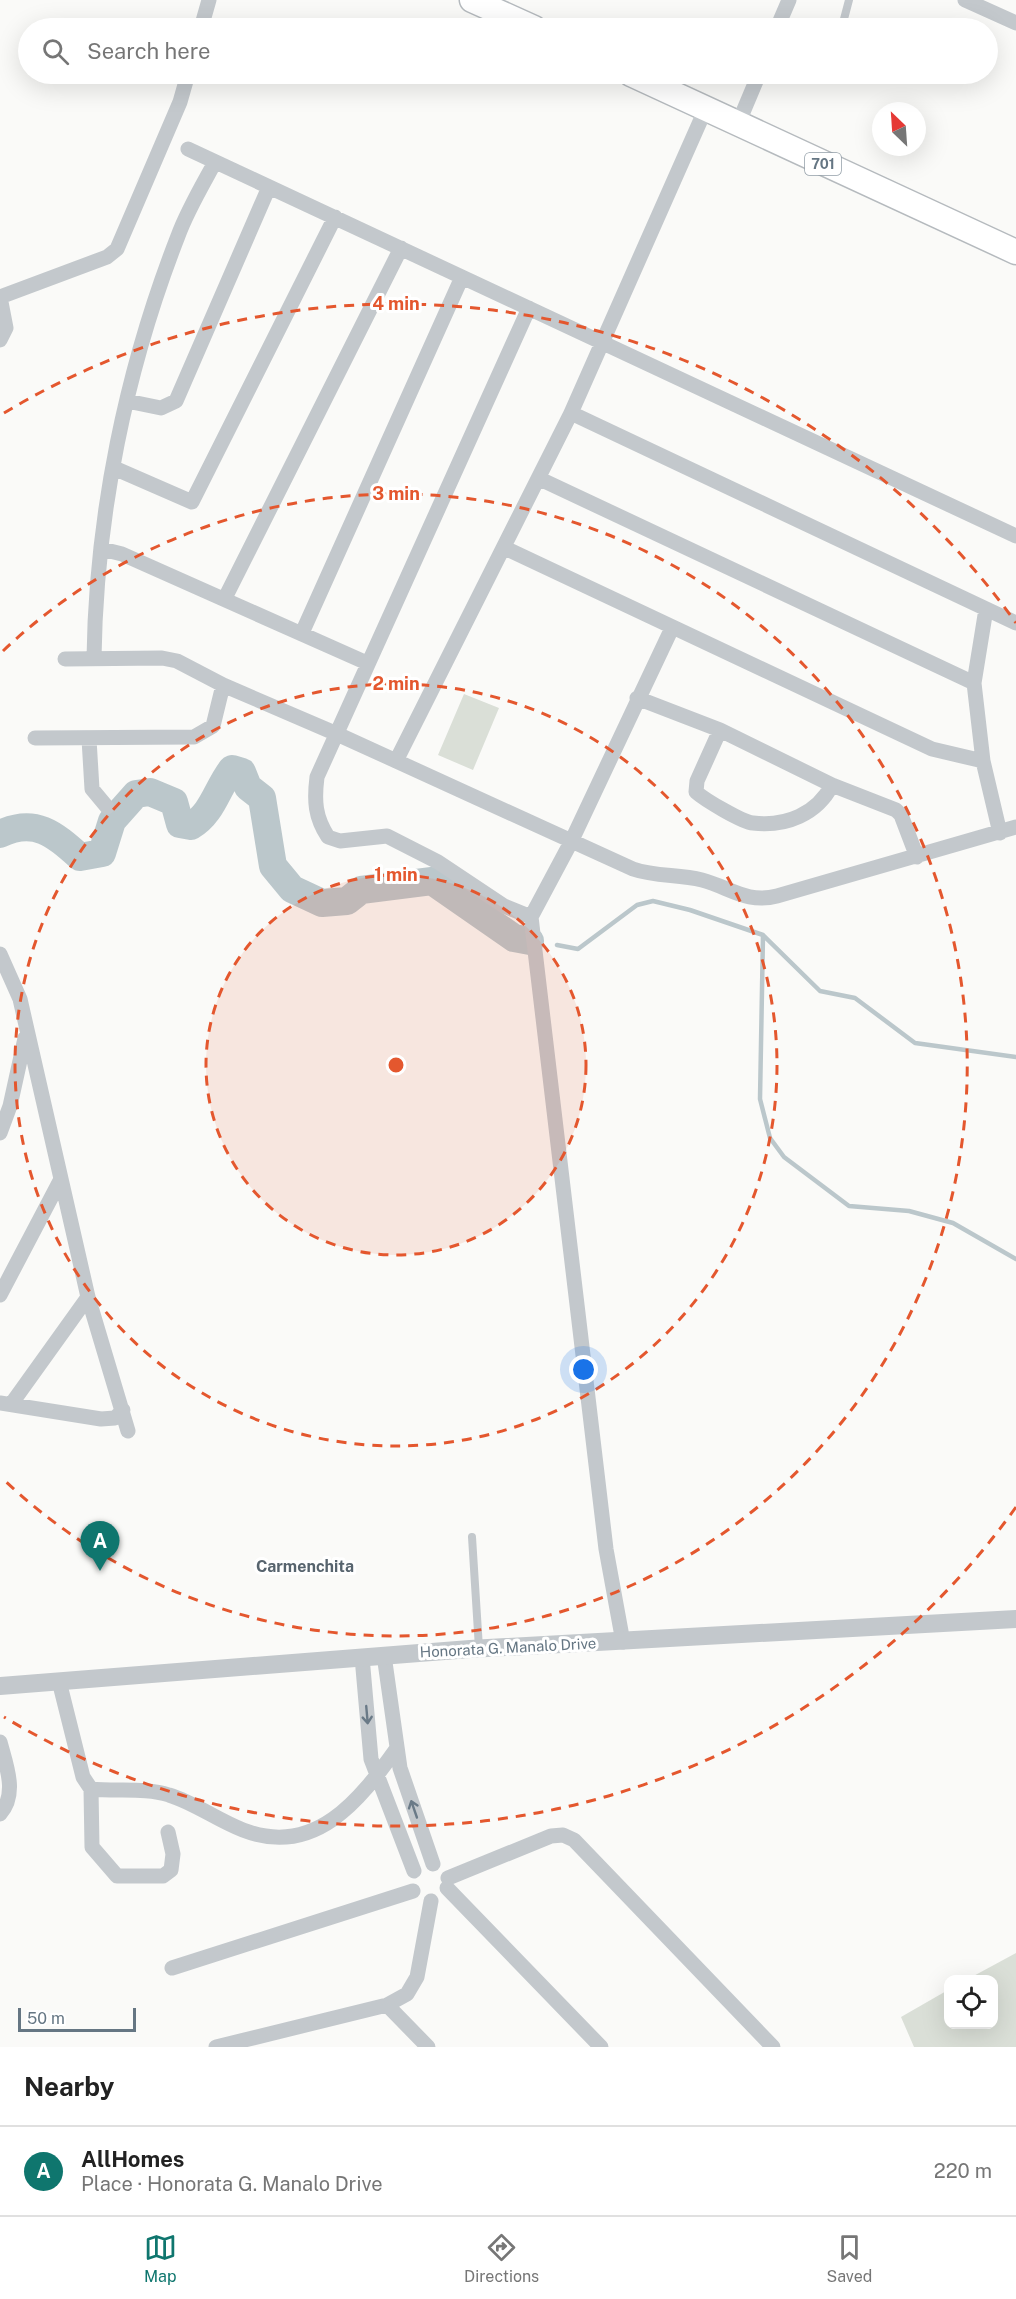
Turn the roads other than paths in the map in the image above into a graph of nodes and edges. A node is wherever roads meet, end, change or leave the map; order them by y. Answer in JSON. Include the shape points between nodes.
{"nodes":[{"id":1,"x":209,"y":0,"type":"edge"},
{"id":2,"x":473,"y":0,"type":"edge"},
{"id":3,"x":789,"y":0,"type":"edge"},
{"id":4,"x":849,"y":0,"type":"edge"},
{"id":5,"x":965,"y":0,"type":"edge"},
{"id":6,"x":204,"y":18,"type":"edge"},
{"id":7,"x":512,"y":18,"type":"edge"},
{"id":8,"x":781,"y":18,"type":"edge"},
{"id":9,"x":844,"y":18,"type":"edge"},
{"id":10,"x":1016,"y":23,"type":"edge"},
{"id":11,"x":185,"y":84,"type":"edge"},
{"id":12,"x":653,"y":84,"type":"edge"},
{"id":13,"x":755,"y":84,"type":"edge"},
{"id":14,"x":706,"y":108,"type":"junction"},
{"id":15,"x":738,"y":124,"type":"junction"},
{"id":16,"x":188,"y":149,"type":"dead end"},
{"id":17,"x":214,"y":162,"type":"junction"},
{"id":18,"x":269,"y":187,"type":"junction"},
{"id":19,"x":335,"y":218,"type":"junction"},
{"id":20,"x":401,"y":248,"type":"junction"},
{"id":21,"x":1016,"y":252,"type":"edge"},
{"id":22,"x":462,"y":277,"type":"junction"},
{"id":23,"x":0,"y":297,"type":"edge"},
{"id":24,"x":529,"y":308,"type":"junction"},
{"id":25,"x":0,"y":340,"type":"edge"},
{"id":26,"x":604,"y":341,"type":"junction"},
{"id":27,"x":127,"y":401,"type":"junction"},
{"id":28,"x":571,"y":413,"type":"junction"},
{"id":29,"x":114,"y":468,"type":"junction"},
{"id":30,"x":540,"y":480,"type":"junction"},
{"id":31,"x":1016,"y":536,"type":"edge"},
{"id":32,"x":505,"y":548,"type":"junction"},
{"id":33,"x":102,"y":549,"type":"junction"},
{"id":34,"x":225,"y":598,"type":"junction"},
{"id":35,"x":986,"y":609,"type":"junction"},
{"id":36,"x":1016,"y":623,"type":"edge"},
{"id":37,"x":672,"y":628,"type":"junction"},
{"id":38,"x":302,"y":633,"type":"junction"},
{"id":39,"x":94,"y":658,"type":"junction"},
{"id":40,"x":65,"y":659,"type":"dead end"},
{"id":41,"x":367,"y":663,"type":"junction"},
{"id":42,"x":974,"y":683,"type":"junction"},
{"id":43,"x":224,"y":685,"type":"junction"},
{"id":44,"x":637,"y":698,"type":"junction"},
{"id":45,"x":720,"y":730,"type":"junction"},
{"id":46,"x":337,"y":734,"type":"junction"},
{"id":47,"x":35,"y":738,"type":"dead end"},
{"id":48,"x":89,"y":739,"type":"junction"},
{"id":49,"x":396,"y":761,"type":"junction"},
{"id":50,"x":983,"y":761,"type":"junction"},
{"id":51,"x":832,"y":785,"type":"junction"},
{"id":52,"x":107,"y":807,"type":"dead end"},
{"id":53,"x":1016,"y":827,"type":"edge"},
{"id":54,"x":1000,"y":833,"type":"junction"},
{"id":55,"x":572,"y":842,"type":"junction"},
{"id":56,"x":917,"y":857,"type":"junction"},
{"id":57,"x":531,"y":917,"type":"junction"},
{"id":58,"x":1,"y":960,"type":"edge"},
{"id":59,"x":26,"y":1034,"type":"junction"},
{"id":60,"x":0,"y":1133,"type":"edge"},
{"id":61,"x":61,"y":1179,"type":"junction"},
{"id":62,"x":0,"y":1295,"type":"edge"},
{"id":63,"x":88,"y":1297,"type":"junction"},
{"id":64,"x":6,"y":1403,"type":"edge"},
{"id":65,"x":123,"y":1410,"type":"junction"},
{"id":66,"x":128,"y":1431,"type":"dead end"},
{"id":67,"x":472,"y":1537,"type":"dead end"},
{"id":68,"x":1016,"y":1619,"type":"edge"},
{"id":69,"x":623,"y":1642,"type":"junction"},
{"id":70,"x":479,"y":1648,"type":"junction"},
{"id":71,"x":384,"y":1654,"type":"junction"},
{"id":72,"x":362,"y":1657,"type":"junction"},
{"id":73,"x":59,"y":1681,"type":"junction"},
{"id":74,"x":0,"y":1686,"type":"edge"},
{"id":75,"x":0,"y":1742,"type":"edge"},
{"id":76,"x":397,"y":1748,"type":"junction"},
{"id":77,"x":377,"y":1776,"type":"junction"},
{"id":78,"x":91,"y":1789,"type":"junction"},
{"id":79,"x":0,"y":1814,"type":"edge"},
{"id":80,"x":168,"y":1832,"type":"dead end"},
{"id":81,"x":433,"y":1864,"type":"junction"},
{"id":82,"x":414,"y":1871,"type":"junction"},
{"id":83,"x":447,"y":1883,"type":"junction"},
{"id":84,"x":413,"y":1891,"type":"junction"},
{"id":85,"x":431,"y":1901,"type":"junction"},
{"id":86,"x":172,"y":1968,"type":"dead end"},
{"id":87,"x":387,"y":2005,"type":"junction"},
{"id":88,"x":216,"y":2047,"type":"edge"},
{"id":89,"x":428,"y":2047,"type":"edge"},
{"id":90,"x":601,"y":2047,"type":"edge"},
{"id":91,"x":773,"y":2047,"type":"edge"}],
"edges":[{"from":1,"to":6,"type":"street"},
{"from":2,"to":7,"type":"main road"},
{"from":3,"to":8,"type":"street"},
{"from":4,"to":9,"type":"lane"},
{"from":5,"to":10,"type":"street"},
{"from":11,"to":23,"type":"street","via":[[117,249],[107,257]]},
{"from":12,"to":14,"type":"main road","number":"701"},
{"from":13,"to":15,"type":"street"},
{"from":14,"to":15,"type":"main road","number":"701"},
{"from":14,"to":26,"type":"street"},
{"from":15,"to":21,"type":"main road","number":"701"},
{"from":16,"to":17,"type":"street"},
{"from":17,"to":18,"type":"street"},
{"from":17,"to":27,"type":"street","via":[[178,234]]},
{"from":18,"to":19,"type":"street"},
{"from":18,"to":27,"type":"street","via":[[176,401],[161,408]]},
{"from":19,"to":20,"type":"street"},
{"from":19,"to":29,"type":"street","via":[[192,502]]},
{"from":20,"to":22,"type":"street"},
{"from":20,"to":34,"type":"street"},
{"from":22,"to":24,"type":"street"},
{"from":22,"to":38,"type":"street"},
{"from":23,"to":25,"type":"street","via":[[6,328]]},
{"from":24,"to":26,"type":"street"},
{"from":24,"to":41,"type":"street"},
{"from":26,"to":28,"type":"street"},
{"from":26,"to":31,"type":"street"},
{"from":27,"to":29,"type":"street"},
{"from":28,"to":30,"type":"street"},
{"from":28,"to":35,"type":"street"},
{"from":29,"to":33,"type":"street"},
{"from":30,"to":32,"type":"street"},
{"from":30,"to":42,"type":"street"},
{"from":32,"to":37,"type":"street"},
{"from":32,"to":49,"type":"street"},
{"from":33,"to":34,"type":"street"},
{"from":33,"to":39,"type":"street","via":[[95,597]]},
{"from":34,"to":38,"type":"street"},
{"from":35,"to":36,"type":"street"},
{"from":35,"to":42,"type":"street"},
{"from":37,"to":44,"type":"street"},
{"from":37,"to":50,"type":"street","via":[[932,749]]},
{"from":38,"to":41,"type":"street"},
{"from":39,"to":40,"type":"street"},
{"from":39,"to":43,"type":"street","via":[[177,661]]},
{"from":41,"to":46,"type":"street"},
{"from":42,"to":50,"type":"street"},
{"from":43,"to":46,"type":"street"},
{"from":43,"to":48,"type":"street","via":[[213,726],[205,733],[194,737]]},
{"from":44,"to":45,"type":"street"},
{"from":44,"to":55,"type":"street"},
{"from":45,"to":51,"type":"street"},
{"from":45,"to":51,"type":"street","via":[[697,781],[696,792],[750,823],[788,819],[813,811]]},
{"from":46,"to":49,"type":"street"},
{"from":46,"to":57,"type":"street","via":[[317,777],[314,802],[328,837],[340,841],[387,836],[438,862],[504,906]]},
{"from":47,"to":48,"type":"street"},
{"from":48,"to":52,"type":"street","via":[[92,789]]},
{"from":49,"to":55,"type":"street"},
{"from":50,"to":54,"type":"street"},
{"from":51,"to":56,"type":"street","via":[[902,815]]},
{"from":53,"to":54,"type":"street"},
{"from":54,"to":56,"type":"street"},
{"from":55,"to":56,"type":"street","via":[[652,876],[703,880],[763,900]]},
{"from":55,"to":57,"type":"street"},
{"from":57,"to":69,"type":"street","via":[[604,1537]]},
{"from":58,"to":59,"type":"street","via":[[20,999]]},
{"from":59,"to":60,"type":"street"},
{"from":59,"to":61,"type":"street"},
{"from":61,"to":62,"type":"street"},
{"from":61,"to":63,"type":"street"},
{"from":63,"to":64,"type":"street"},
{"from":63,"to":65,"type":"street"},
{"from":64,"to":65,"type":"street","via":[[100,1419],[115,1418]]},
{"from":65,"to":66,"type":"street"},
{"from":67,"to":70,"type":"lane"},
{"from":68,"to":69,"type":"street","name":"Honorata G. Manalo Drive"},
{"from":69,"to":70,"type":"street","name":"Honorata G. Manalo Drive"},
{"from":70,"to":71,"type":"street","name":"Honorata G. Manalo Drive"},
{"from":71,"to":72,"type":"street","name":"Honorata G. Manalo Drive"},
{"from":71,"to":76,"type":"street"},
{"from":72,"to":73,"type":"street","name":"Honorata G. Manalo Drive"},
{"from":72,"to":77,"type":"street","one_way":true,"via":[[371,1759]]},
{"from":73,"to":74,"type":"street","name":"Honorata G. Manalo Drive"},
{"from":73,"to":78,"type":"street","via":[[83,1777]]},
{"from":75,"to":79,"type":"street","via":[[10,1783],[8,1803]]},
{"from":76,"to":77,"type":"street"},
{"from":81,"to":76,"type":"street","one_way":true,"via":[[400,1768]]},
{"from":77,"to":78,"type":"street","via":[[328,1825],[303,1834],[268,1837],[243,1830],[167,1794]]},
{"from":77,"to":82,"type":"street"},
{"from":78,"to":80,"type":"street","via":[[92,1847],[117,1876],[163,1876],[171,1870],[173,1854]]},
{"from":81,"to":82,"type":"street","via":[[423,1864]]},
{"from":81,"to":83,"type":"street","via":[[442,1868]]},
{"from":82,"to":84,"type":"street"},
{"from":83,"to":85,"type":"street","via":[[441,1897]]},
{"from":83,"to":90,"type":"street"},
{"from":83,"to":91,"type":"street","via":[[550,1836],[563,1835],[574,1840]]},
{"from":84,"to":85,"type":"street"},
{"from":84,"to":86,"type":"street"},
{"from":85,"to":87,"type":"street","via":[[417,1977],[407,1994]]},
{"from":87,"to":88,"type":"street"},
{"from":87,"to":89,"type":"street"}]}
